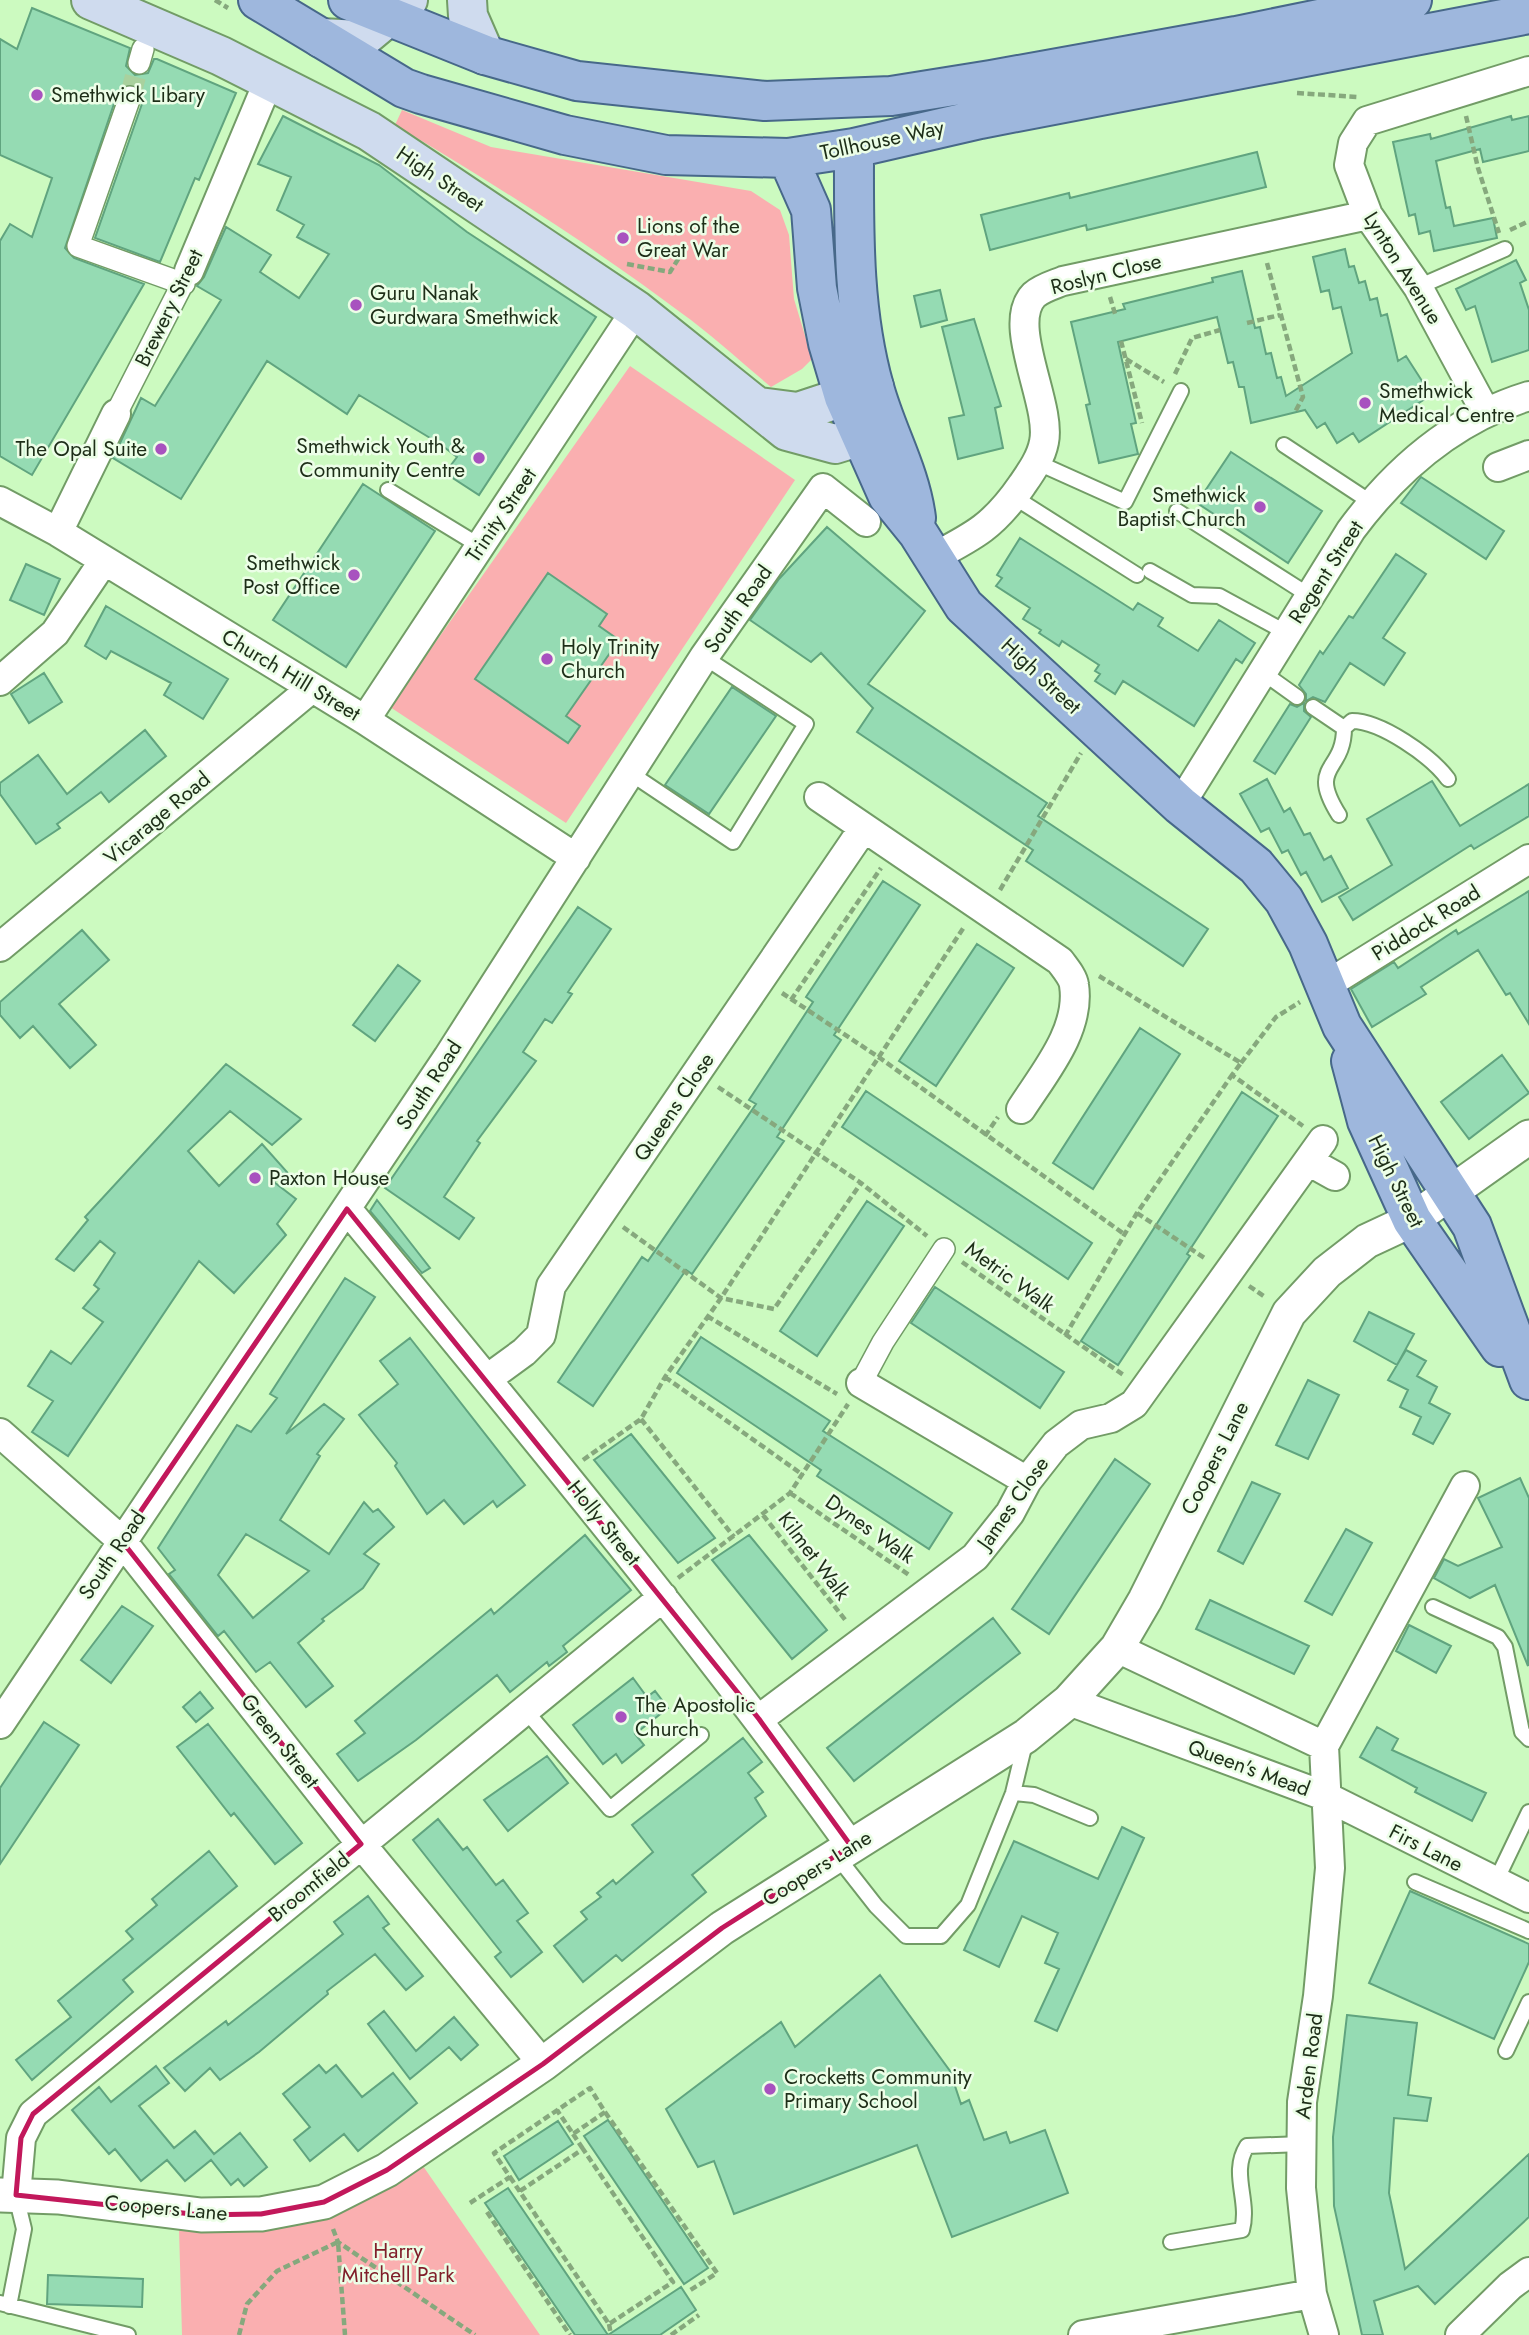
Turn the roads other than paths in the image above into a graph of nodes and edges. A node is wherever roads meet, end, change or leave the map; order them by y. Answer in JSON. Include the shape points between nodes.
{"nodes":[{"id":1,"x":91,"y":0,"type":"edge"},
{"id":2,"x":258,"y":0,"type":"edge"},
{"id":3,"x":348,"y":0,"type":"edge"},
{"id":4,"x":467,"y":0,"type":"edge"},
{"id":5,"x":1412,"y":0,"type":"edge"},
{"id":6,"x":397,"y":8,"type":"edge"},
{"id":7,"x":1319,"y":10,"type":"edge"},
{"id":8,"x":1529,"y":14,"type":"edge"},
{"id":9,"x":321,"y":38,"type":"junction"},
{"id":10,"x":485,"y":55,"type":"junction"},
{"id":11,"x":1529,"y":71,"type":"edge"},
{"id":12,"x":269,"y":80,"type":"junction"},
{"id":13,"x":577,"y":81,"type":"junction"},
{"id":14,"x":130,"y":97,"type":"tunnel mouth"},
{"id":15,"x":854,"y":148,"type":"junction"},
{"id":16,"x":666,"y":155,"type":"junction"},
{"id":17,"x":788,"y":158,"type":"junction"},
{"id":18,"x":1368,"y":215,"type":"junction"},
{"id":19,"x":1502,"y":242,"type":"road end"},
{"id":20,"x":186,"y":277,"type":"junction"},
{"id":21,"x":1418,"y":287,"type":"junction"},
{"id":22,"x":636,"y":310,"type":"junction"},
{"id":23,"x":1181,"y":391,"type":"road end"},
{"id":24,"x":859,"y":392,"type":"junction"},
{"id":25,"x":1529,"y":396,"type":"edge"},
{"id":26,"x":758,"y":407,"type":"junction"},
{"id":27,"x":116,"y":414,"type":"joint"},
{"id":28,"x":1486,"y":414,"type":"junction"},
{"id":29,"x":861,"y":438,"type":"junction"},
{"id":30,"x":1284,"y":445,"type":"dead end"},
{"id":31,"x":1036,"y":462,"type":"junction"},
{"id":32,"x":1527,"y":465,"type":"edge"},
{"id":33,"x":1498,"y":467,"type":"dead end"},
{"id":34,"x":388,"y":490,"type":"dead end"},
{"id":35,"x":1014,"y":497,"type":"junction"},
{"id":36,"x":0,"y":501,"type":"edge"},
{"id":37,"x":1372,"y":503,"type":"junction"},
{"id":38,"x":1177,"y":511,"type":"dead end"},
{"id":39,"x":866,"y":522,"type":"dead end"},
{"id":40,"x":58,"y":532,"type":"junction"},
{"id":41,"x":480,"y":546,"type":"junction"},
{"id":42,"x":925,"y":546,"type":"junction"},
{"id":43,"x":103,"y":562,"type":"junction"},
{"id":44,"x":1310,"y":596,"type":"junction"},
{"id":45,"x":1287,"y":634,"type":"junction"},
{"id":46,"x":704,"y":657,"type":"junction"},
{"id":47,"x":1262,"y":672,"type":"junction"},
{"id":48,"x":0,"y":681,"type":"edge"},
{"id":49,"x":312,"y":688,"type":"junction"},
{"id":50,"x":1297,"y":697,"type":"dead end"},
{"id":51,"x":1312,"y":707,"type":"dead end"},
{"id":52,"x":365,"y":720,"type":"junction"},
{"id":53,"x":1344,"y":729,"type":"junction"},
{"id":54,"x":630,"y":773,"type":"junction"},
{"id":55,"x":1448,"y":779,"type":"dead end"},
{"id":56,"x":819,"y":797,"type":"dead end"},
{"id":57,"x":1180,"y":805,"type":"junction"},
{"id":58,"x":1339,"y":816,"type":"dead end"},
{"id":59,"x":863,"y":828,"type":"junction"},
{"id":60,"x":576,"y":858,"type":"junction"},
{"id":61,"x":1529,"y":859,"type":"edge"},
{"id":62,"x":0,"y":947,"type":"edge"},
{"id":63,"x":1312,"y":994,"type":"junction"},
{"id":64,"x":1342,"y":1026,"type":"junction"},
{"id":65,"x":1023,"y":1110,"type":"dead end"},
{"id":66,"x":1529,"y":1137,"type":"edge"},
{"id":67,"x":1335,"y":1176,"type":"dead end"},
{"id":68,"x":1452,"y":1193,"type":"junction"},
{"id":69,"x":346,"y":1209,"type":"junction"},
{"id":70,"x":1412,"y":1220,"type":"junction"},
{"id":71,"x":944,"y":1249,"type":"road end"},
{"id":72,"x":487,"y":1379,"type":"junction"},
{"id":73,"x":1529,"y":1380,"type":"edge"},
{"id":74,"x":1529,"y":1391,"type":"edge"},
{"id":75,"x":855,"y":1392,"type":"joint"},
{"id":76,"x":0,"y":1433,"type":"edge"},
{"id":77,"x":1027,"y":1481,"type":"junction"},
{"id":78,"x":1465,"y":1486,"type":"dead end"},
{"id":79,"x":121,"y":1540,"type":"junction"},
{"id":80,"x":661,"y":1594,"type":"junction"},
{"id":81,"x":1433,"y":1606,"type":"dead end"},
{"id":82,"x":1117,"y":1648,"type":"junction"},
{"id":83,"x":1069,"y":1702,"type":"junction"},
{"id":84,"x":525,"y":1710,"type":"junction"},
{"id":85,"x":759,"y":1719,"type":"junction"},
{"id":86,"x":0,"y":1724,"type":"edge"},
{"id":87,"x":701,"y":1735,"type":"dead end"},
{"id":88,"x":1026,"y":1736,"type":"junction"},
{"id":89,"x":1529,"y":1739,"type":"edge"},
{"id":90,"x":1324,"y":1746,"type":"junction"},
{"id":91,"x":1013,"y":1793,"type":"junction"},
{"id":92,"x":1325,"y":1796,"type":"junction"},
{"id":93,"x":1529,"y":1812,"type":"edge"},
{"id":94,"x":1090,"y":1818,"type":"dead end"},
{"id":95,"x":361,"y":1844,"type":"junction"},
{"id":96,"x":844,"y":1851,"type":"junction"},
{"id":97,"x":1415,"y":1882,"type":"dead end"},
{"id":98,"x":1495,"y":1882,"type":"junction"},
{"id":99,"x":1529,"y":1898,"type":"edge"},
{"id":100,"x":1529,"y":1931,"type":"edge"},
{"id":101,"x":1529,"y":2002,"type":"edge"},
{"id":102,"x":1506,"y":2051,"type":"dead end"},
{"id":103,"x":543,"y":2064,"type":"junction"},
{"id":104,"x":1302,"y":2144,"type":"junction"},
{"id":105,"x":8,"y":2195,"type":"edge"},
{"id":106,"x":1171,"y":2242,"type":"dead end"},
{"id":107,"x":1529,"y":2272,"type":"edge"},
{"id":108,"x":1312,"y":2294,"type":"junction"},
{"id":109,"x":4,"y":2304,"type":"edge"},
{"id":110,"x":128,"y":2335,"type":"edge"},
{"id":111,"x":1083,"y":2335,"type":"edge"},
{"id":112,"x":1324,"y":2335,"type":"edge"},
{"id":113,"x":1460,"y":2335,"type":"edge"}],
"edges":[{"from":1,"to":12,"type":"main road","name":"High Street"},
{"from":2,"to":9,"type":"main road","name":"Tollhouse Way"},
{"from":3,"to":6,"type":"main road","name":"Tollhouse Way"},
{"from":4,"to":10,"type":"main road","via":[[468,16]]},
{"from":5,"to":7,"type":"main road","name":"Tollhouse Way"},
{"from":6,"to":9,"type":"main road","via":[[360,40]]},
{"from":6,"to":10,"type":"main road","name":"Tollhouse Way"},
{"from":6,"to":16,"type":"main road","via":[[390,58],[429,76]]},
{"from":7,"to":13,"type":"main road","name":"Tollhouse Way","via":[[1045,71],[891,96],[765,102]]},
{"from":8,"to":15,"type":"main road","name":"Tollhouse Way","via":[[994,116]]},
{"from":9,"to":16,"type":"main road","name":"Tollhouse Way","via":[[421,94],[565,135]]},
{"from":10,"to":13,"type":"main road","name":"Tollhouse Way"},
{"from":11,"to":18,"type":"street","name":"Lynton Avenue","via":[[1367,121],[1353,143],[1349,165]]},
{"from":12,"to":20,"type":"street","name":"Brewery Street"},
{"from":12,"to":22,"type":"main road","name":"High Street","via":[[369,131]]},
{"from":13,"to":15,"type":"main road","via":[[638,108],[724,124],[802,127],[839,134]]},
{"from":14,"to":20,"type":"street","via":[[78,246]]},
{"from":15,"to":17,"type":"main road","name":"Tollhouse Way"},
{"from":15,"to":24,"type":"main road","name":"High Street"},
{"from":16,"to":17,"type":"main road","name":"Tollhouse Way"},
{"from":17,"to":24,"type":"main road","name":"High Street","via":[[811,210],[817,288],[828,343]]},
{"from":18,"to":21,"type":"street","name":"Lynton Avenue"},
{"from":18,"to":31,"type":"street","name":"Roslyn Close","via":[[1063,281],[1032,296],[1026,307],[1025,331],[1044,424]]},
{"from":19,"to":21,"type":"lane"},
{"from":20,"to":27,"type":"street","name":"Brewery Street"},
{"from":21,"to":28,"type":"street","name":"Lynton Avenue"},
{"from":22,"to":26,"type":"main road","name":"High Street"},
{"from":22,"to":41,"type":"street","name":"Trinity Street"},
{"from":23,"to":31,"type":"lane","via":[[1125,502]]},
{"from":24,"to":26,"type":"main road","via":[[798,412]]},
{"from":24,"to":29,"type":"main road","name":"High Street","via":[[874,432]]},
{"from":24,"to":42,"type":"main road","name":"High Street","via":[[912,488]]},
{"from":25,"to":28,"type":"street","name":"Regent Street"},
{"from":26,"to":29,"type":"main road","name":"High Street","via":[[787,431],[835,444]]},
{"from":27,"to":40,"type":"street","name":"Brewery Street"},
{"from":28,"to":37,"type":"street","name":"Regent Street","via":[[1415,458]]},
{"from":29,"to":42,"type":"main road","name":"High Street","via":[[888,496]]},
{"from":30,"to":37,"type":"lane"},
{"from":31,"to":35,"type":"street","name":"Roslyn Close"},
{"from":32,"to":33,"type":"street"},
{"from":34,"to":41,"type":"lane"},
{"from":35,"to":42,"type":"street","name":"Roslyn Close","via":[[1001,516],[973,537]]},
{"from":35,"to":45,"type":"lane","via":[[1143,573],[1192,595],[1219,596]]},
{"from":36,"to":40,"type":"street","name":"Church Hill Street"},
{"from":37,"to":44,"type":"street","name":"Regent Street"},
{"from":38,"to":44,"type":"lane"},
{"from":39,"to":46,"type":"street","name":"South Road","via":[[823,488]]},
{"from":40,"to":43,"type":"street","name":"Church Hill Street"},
{"from":41,"to":52,"type":"street","name":"Trinity Street"},
{"from":42,"to":57,"type":"main road","name":"High Street","via":[[964,606]]},
{"from":43,"to":48,"type":"street","via":[[55,633]]},
{"from":43,"to":49,"type":"street","name":"Church Hill Street"},
{"from":44,"to":45,"type":"street","name":"Regent Street"},
{"from":45,"to":47,"type":"street","name":"Regent Street"},
{"from":46,"to":54,"type":"street","name":"South Road"},
{"from":46,"to":54,"type":"lane","via":[[806,724],[733,842]]},
{"from":47,"to":50,"type":"lane"},
{"from":47,"to":57,"type":"street","name":"Regent Street"},
{"from":49,"to":52,"type":"street","name":"Church Hill Street"},
{"from":49,"to":62,"type":"street","name":"Vicarage Road"},
{"from":51,"to":53,"type":"lane"},
{"from":52,"to":60,"type":"street","name":"Church Hill Street"},
{"from":53,"to":55,"type":"lane","via":[[1352,721],[1374,724],[1434,762]]},
{"from":53,"to":58,"type":"lane","via":[[1344,744],[1324,786]]},
{"from":54,"to":60,"type":"street","name":"South Road"},
{"from":56,"to":59,"type":"street"},
{"from":57,"to":63,"type":"main road","name":"High Street","via":[[1255,894]]},
{"from":59,"to":65,"type":"street","via":[[1060,961],[1074,982],[1074,1010],[1066,1035]]},
{"from":59,"to":72,"type":"street","name":"Queens Close","via":[[551,1286],[541,1335]]},
{"from":60,"to":69,"type":"street","name":"South Road"},
{"from":61,"to":63,"type":"street","name":"Piddock Road"},
{"from":63,"to":64,"type":"main road","name":"High Street"},
{"from":64,"to":68,"type":"main road","name":"High Street"},
{"from":64,"to":70,"type":"main road","name":"High Street","via":[[1367,1121]]},
{"from":66,"to":68,"type":"street","name":"Coopers Lane"},
{"from":67,"to":77,"type":"street","name":"James Close","via":[[1316,1151],[1134,1404],[1111,1418],[1081,1425],[1056,1444]]},
{"from":68,"to":70,"type":"street","name":"Coopers Lane"},
{"from":68,"to":73,"type":"main road","name":"High Street","via":[[1472,1226]]},
{"from":69,"to":72,"type":"street","name":"Holly Street"},
{"from":69,"to":79,"type":"street","name":"South Road"},
{"from":70,"to":74,"type":"main road","name":"High Street"},
{"from":70,"to":82,"type":"street","name":"Coopers Lane","via":[[1367,1241],[1327,1272],[1289,1313]]},
{"from":71,"to":75,"type":"street"},
{"from":72,"to":80,"type":"street","name":"Holly Street"},
{"from":75,"to":77,"type":"street"},
{"from":76,"to":79,"type":"street","name":"Green Street"},
{"from":77,"to":85,"type":"street","name":"James Close","via":[[1010,1513],[975,1557]]},
{"from":78,"to":90,"type":"street"},
{"from":79,"to":86,"type":"street","name":"South Road"},
{"from":79,"to":95,"type":"street","name":"Green Street"},
{"from":80,"to":84,"type":"street","name":"Broomfield"},
{"from":80,"to":85,"type":"street","name":"Holly Street"},
{"from":81,"to":89,"type":"lane","via":[[1497,1637],[1505,1647],[1522,1732]]},
{"from":82,"to":83,"type":"street","name":"Coopers Lane"},
{"from":82,"to":90,"type":"street"},
{"from":83,"to":88,"type":"street","name":"Coopers Lane"},
{"from":83,"to":92,"type":"street","name":"Queen's Mead"},
{"from":84,"to":87,"type":"lane","via":[[610,1810]]},
{"from":84,"to":95,"type":"street","name":"Broomfield"},
{"from":85,"to":96,"type":"street","name":"Holly Street"},
{"from":88,"to":91,"type":"lane"},
{"from":88,"to":96,"type":"street","name":"Coopers Lane"},
{"from":90,"to":92,"type":"street","name":"Queen's Mead"},
{"from":91,"to":94,"type":"lane","via":[[1034,1795]]},
{"from":91,"to":96,"type":"lane","via":[[968,1905],[941,1936],[906,1936],[876,1906]]},
{"from":92,"to":98,"type":"street","name":"Firs Lane"},
{"from":92,"to":104,"type":"street","name":"Arden Road","via":[[1330,1868],[1327,1914],[1302,2102]]},
{"from":93,"to":98,"type":"lane"},
{"from":95,"to":103,"type":"street","name":"Green Street"},
{"from":95,"to":105,"type":"street","name":"Broomfield","via":[[33,2114],[21,2138]]},
{"from":96,"to":103,"type":"street","name":"Coopers Lane","via":[[722,1927]]},
{"from":97,"to":100,"type":"lane"},
{"from":98,"to":99,"type":"street","name":"Firs Lane"},
{"from":101,"to":102,"type":"lane"},
{"from":103,"to":105,"type":"street","name":"Coopers Lane","via":[[387,2170],[324,2202],[261,2214],[201,2215]]},
{"from":104,"to":106,"type":"lane","via":[[1247,2146],[1238,2160],[1245,2218],[1242,2230]]},
{"from":104,"to":108,"type":"street","name":"Arden Road","via":[[1301,2188]]},
{"from":105,"to":109,"type":"lane","via":[[24,2229]]},
{"from":107,"to":113,"type":"street"},
{"from":108,"to":111,"type":"street"},
{"from":108,"to":112,"type":"street","name":"Arden Road"},
{"from":109,"to":110,"type":"lane"}]}
